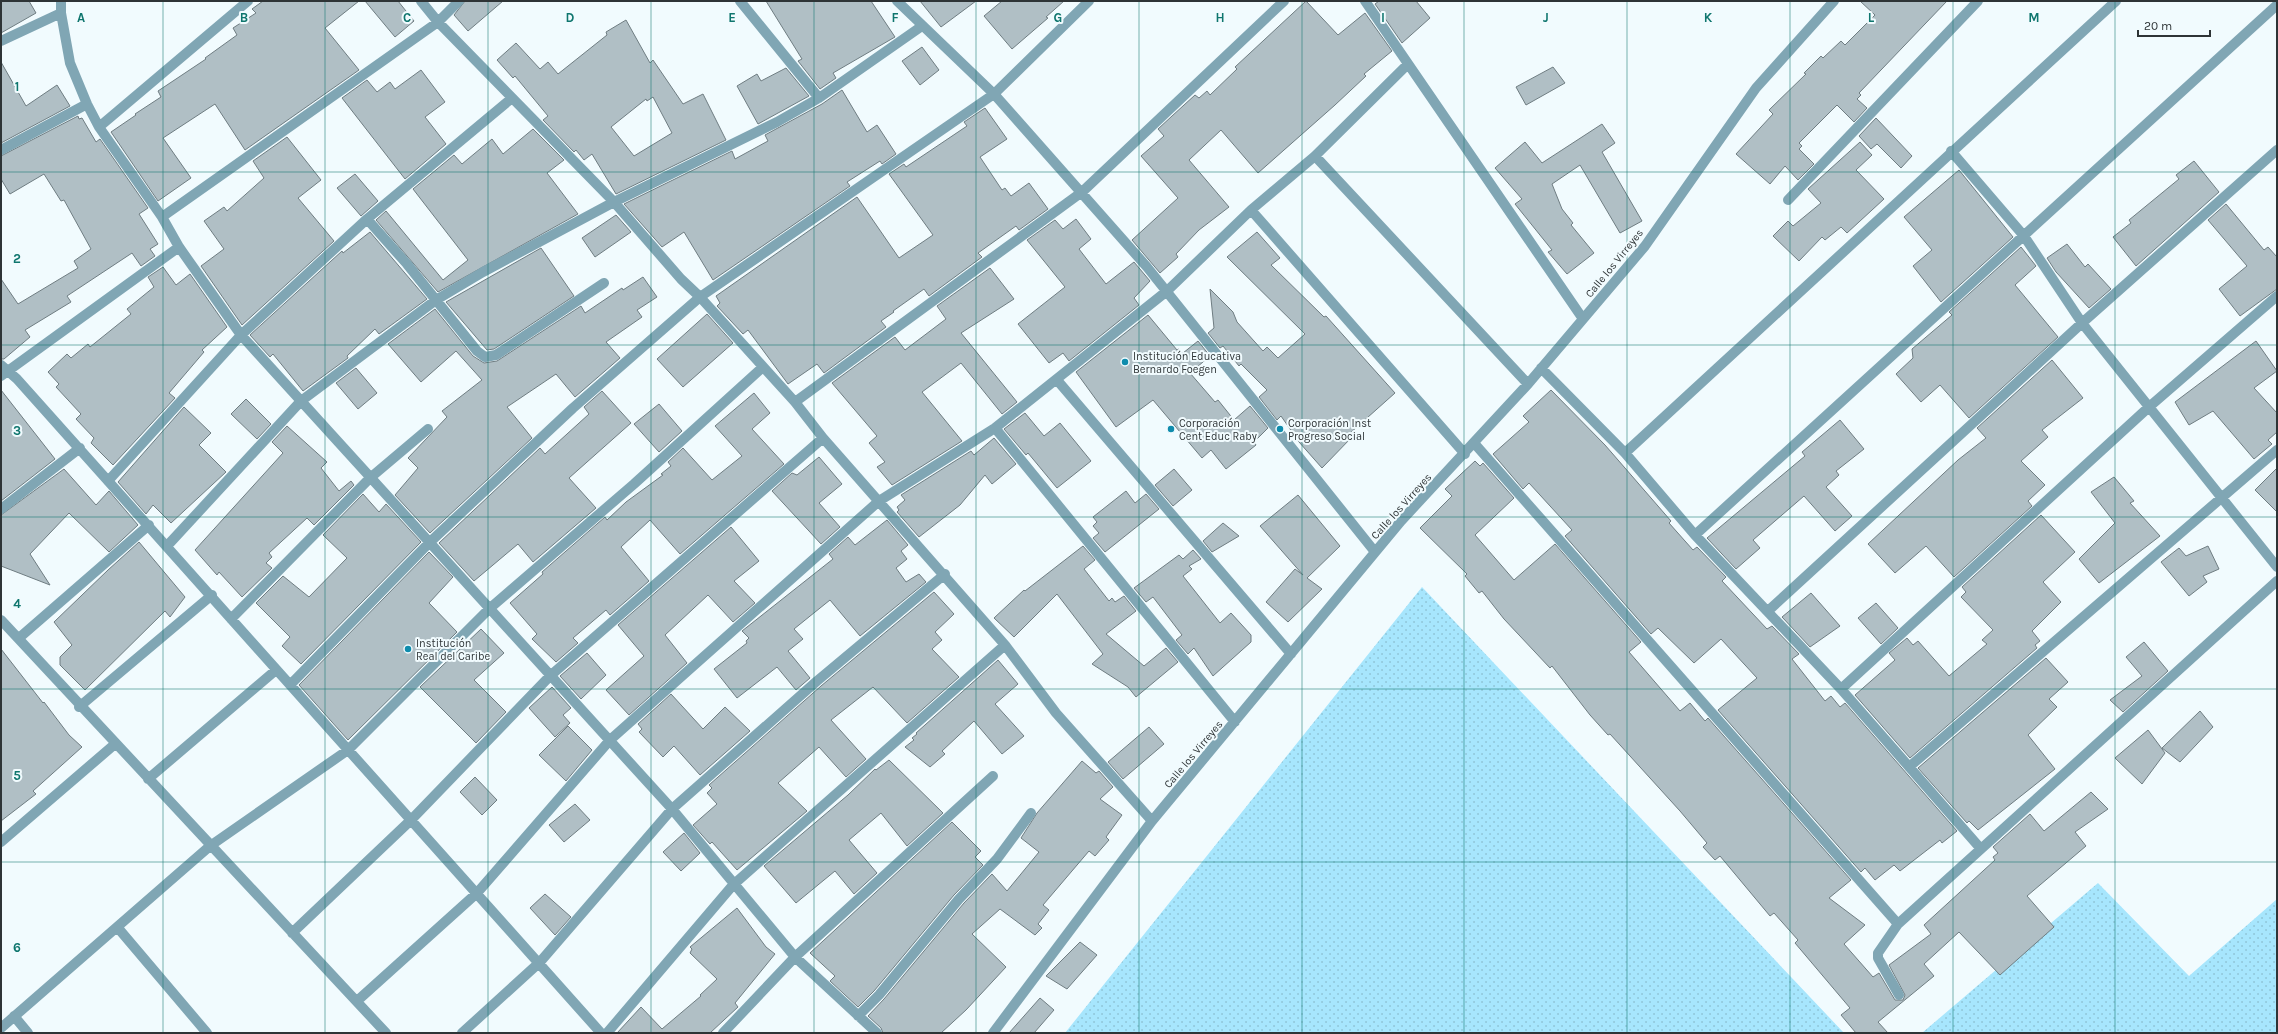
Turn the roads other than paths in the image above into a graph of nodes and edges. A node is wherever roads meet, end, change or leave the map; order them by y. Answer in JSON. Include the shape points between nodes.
{"nodes":[{"id":1,"x":61,"y":1,"type":"edge"},
{"id":2,"x":248,"y":1,"type":"edge"},
{"id":3,"x":421,"y":1,"type":"edge"},
{"id":4,"x":459,"y":1,"type":"edge"},
{"id":5,"x":740,"y":1,"type":"edge"},
{"id":6,"x":898,"y":1,"type":"edge"},
{"id":7,"x":1089,"y":1,"type":"edge"},
{"id":8,"x":1284,"y":1,"type":"edge"},
{"id":9,"x":1364,"y":1,"type":"edge"},
{"id":10,"x":1834,"y":1,"type":"edge"},
{"id":11,"x":1978,"y":1,"type":"edge"},
{"id":12,"x":2116,"y":1,"type":"edge"},
{"id":13,"x":2277,"y":5,"type":"edge"},
{"id":14,"x":61,"y":12,"type":"junction"},
{"id":15,"x":438,"y":22,"type":"junction"},
{"id":16,"x":922,"y":26,"type":"junction"},
{"id":17,"x":1,"y":40,"type":"edge"},
{"id":18,"x":1408,"y":64,"type":"junction"},
{"id":19,"x":994,"y":94,"type":"junction"},
{"id":20,"x":512,"y":98,"type":"junction"},
{"id":21,"x":819,"y":98,"type":"junction"},
{"id":22,"x":86,"y":104,"type":"junction"},
{"id":23,"x":99,"y":127,"type":"junction"},
{"id":24,"x":1,"y":150,"type":"edge"},
{"id":25,"x":2277,"y":150,"type":"edge"},
{"id":26,"x":1952,"y":151,"type":"junction"},
{"id":27,"x":1315,"y":156,"type":"junction"},
{"id":28,"x":1082,"y":192,"type":"junction"},
{"id":29,"x":1788,"y":200,"type":"dead end"},
{"id":30,"x":614,"y":202,"type":"junction"},
{"id":31,"x":1252,"y":210,"type":"junction"},
{"id":32,"x":162,"y":217,"type":"junction"},
{"id":33,"x":368,"y":219,"type":"junction"},
{"id":34,"x":2024,"y":236,"type":"junction"},
{"id":35,"x":179,"y":247,"type":"junction"},
{"id":36,"x":604,"y":283,"type":"dead end"},
{"id":37,"x":1167,"y":292,"type":"junction"},
{"id":38,"x":2277,"y":296,"type":"edge"},
{"id":39,"x":700,"y":297,"type":"junction"},
{"id":40,"x":436,"y":300,"type":"junction"},
{"id":41,"x":1583,"y":319,"type":"junction"},
{"id":42,"x":2082,"y":323,"type":"junction"},
{"id":43,"x":241,"y":335,"type":"junction"},
{"id":44,"x":763,"y":367,"type":"junction"},
{"id":45,"x":1541,"y":368,"type":"junction"},
{"id":46,"x":4,"y":371,"type":"edge"},
{"id":47,"x":1057,"y":380,"type":"junction"},
{"id":48,"x":1528,"y":384,"type":"junction"},
{"id":49,"x":301,"y":401,"type":"junction"},
{"id":50,"x":795,"y":402,"type":"junction"},
{"id":51,"x":2149,"y":407,"type":"junction"},
{"id":52,"x":995,"y":428,"type":"junction"},
{"id":53,"x":428,"y":429,"type":"dead end"},
{"id":54,"x":823,"y":438,"type":"junction"},
{"id":55,"x":1474,"y":443,"type":"junction"},
{"id":56,"x":80,"y":448,"type":"junction"},
{"id":57,"x":2277,"y":450,"type":"edge"},
{"id":58,"x":1625,"y":453,"type":"junction"},
{"id":59,"x":1465,"y":454,"type":"junction"},
{"id":60,"x":370,"y":478,"type":"junction"},
{"id":61,"x":108,"y":481,"type":"junction"},
{"id":62,"x":2222,"y":498,"type":"junction"},
{"id":63,"x":879,"y":501,"type":"junction"},
{"id":64,"x":1,"y":509,"type":"edge"},
{"id":65,"x":149,"y":525,"type":"junction"},
{"id":66,"x":1695,"y":535,"type":"junction"},
{"id":67,"x":429,"y":543,"type":"junction"},
{"id":68,"x":167,"y":546,"type":"junction"},
{"id":69,"x":1375,"y":552,"type":"junction"},
{"id":70,"x":2277,"y":567,"type":"edge"},
{"id":71,"x":945,"y":574,"type":"junction"},
{"id":72,"x":2277,"y":581,"type":"edge"},
{"id":73,"x":212,"y":595,"type":"junction"},
{"id":74,"x":489,"y":609,"type":"junction"},
{"id":75,"x":1768,"y":611,"type":"junction"},
{"id":76,"x":231,"y":619,"type":"junction"},
{"id":77,"x":1,"y":620,"type":"edge"},
{"id":78,"x":19,"y":638,"type":"junction"},
{"id":79,"x":1005,"y":645,"type":"junction"},
{"id":80,"x":1292,"y":654,"type":"junction"},
{"id":81,"x":276,"y":670,"type":"junction"},
{"id":82,"x":550,"y":676,"type":"junction"},
{"id":83,"x":290,"y":685,"type":"junction"},
{"id":84,"x":1841,"y":689,"type":"junction"},
{"id":85,"x":79,"y":707,"type":"junction"},
{"id":86,"x":1235,"y":722,"type":"junction"},
{"id":87,"x":610,"y":740,"type":"junction"},
{"id":88,"x":115,"y":744,"type":"junction"},
{"id":89,"x":348,"y":750,"type":"junction"},
{"id":90,"x":1910,"y":767,"type":"junction"},
{"id":91,"x":993,"y":776,"type":"dead end"},
{"id":92,"x":148,"y":779,"type":"junction"},
{"id":93,"x":672,"y":809,"type":"junction"},
{"id":94,"x":1031,"y":813,"type":"dead end"},
{"id":95,"x":411,"y":820,"type":"junction"},
{"id":96,"x":1152,"y":821,"type":"junction"},
{"id":97,"x":3,"y":836,"type":"edge"},
{"id":98,"x":210,"y":846,"type":"junction"},
{"id":99,"x":1981,"y":849,"type":"junction"},
{"id":100,"x":733,"y":885,"type":"junction"},
{"id":101,"x":477,"y":894,"type":"junction"},
{"id":102,"x":1898,"y":924,"type":"junction"},
{"id":103,"x":118,"y":928,"type":"junction"},
{"id":104,"x":292,"y":933,"type":"junction"},
{"id":105,"x":795,"y":957,"type":"junction"},
{"id":106,"x":540,"y":962,"type":"junction"},
{"id":107,"x":1899,"y":995,"type":"dead end"},
{"id":108,"x":357,"y":1001,"type":"junction"},
{"id":109,"x":14,"y":1016,"type":"junction"},
{"id":110,"x":858,"y":1016,"type":"junction"},
{"id":111,"x":1,"y":1028,"type":"edge"},
{"id":112,"x":28,"y":1033,"type":"edge"},
{"id":113,"x":207,"y":1033,"type":"edge"},
{"id":114,"x":386,"y":1033,"type":"edge"},
{"id":115,"x":462,"y":1033,"type":"edge"},
{"id":116,"x":601,"y":1033,"type":"edge"},
{"id":117,"x":607,"y":1033,"type":"edge"},
{"id":118,"x":724,"y":1033,"type":"edge"},
{"id":119,"x":877,"y":1033,"type":"edge"},
{"id":120,"x":993,"y":1033,"type":"edge"}],
"edges":[{"from":1,"to":14,"type":"street"},
{"from":2,"to":23,"type":"street"},
{"from":3,"to":15,"type":"street"},
{"from":4,"to":15,"type":"street"},
{"from":5,"to":21,"type":"street"},
{"from":6,"to":16,"type":"street"},
{"from":7,"to":19,"type":"street"},
{"from":8,"to":28,"type":"street"},
{"from":9,"to":18,"type":"street"},
{"from":10,"to":41,"type":"street","name":"Calle los Virreyes","via":[[1756,88],[1645,246]]},
{"from":11,"to":29,"type":"street"},
{"from":12,"to":26,"type":"street"},
{"from":13,"to":34,"type":"street"},
{"from":14,"to":17,"type":"street"},
{"from":14,"to":22,"type":"street","via":[[70,63]]},
{"from":15,"to":20,"type":"street"},
{"from":15,"to":32,"type":"street"},
{"from":16,"to":19,"type":"street"},
{"from":16,"to":21,"type":"street"},
{"from":18,"to":27,"type":"street"},
{"from":18,"to":41,"type":"street"},
{"from":19,"to":28,"type":"street"},
{"from":19,"to":39,"type":"street"},
{"from":20,"to":30,"type":"street"},
{"from":20,"to":33,"type":"street"},
{"from":21,"to":30,"type":"street","via":[[777,122]]},
{"from":22,"to":23,"type":"street"},
{"from":22,"to":24,"type":"street"},
{"from":23,"to":32,"type":"street"},
{"from":25,"to":42,"type":"street"},
{"from":26,"to":34,"type":"street"},
{"from":26,"to":58,"type":"street"},
{"from":27,"to":31,"type":"street"},
{"from":27,"to":48,"type":"street"},
{"from":28,"to":37,"type":"street"},
{"from":28,"to":50,"type":"street"},
{"from":30,"to":39,"type":"street","via":[[686,285]]},
{"from":30,"to":40,"type":"street"},
{"from":31,"to":37,"type":"street"},
{"from":31,"to":59,"type":"street"},
{"from":32,"to":35,"type":"street"},
{"from":33,"to":40,"type":"street"},
{"from":33,"to":43,"type":"street"},
{"from":34,"to":42,"type":"street"},
{"from":34,"to":66,"type":"street"},
{"from":35,"to":43,"type":"street"},
{"from":35,"to":46,"type":"street"},
{"from":36,"to":40,"type":"street","via":[[496,355],[485,357],[477,351]]},
{"from":37,"to":47,"type":"street"},
{"from":37,"to":69,"type":"street"},
{"from":38,"to":51,"type":"street"},
{"from":39,"to":44,"type":"street"},
{"from":39,"to":67,"type":"street","via":[[573,408]]},
{"from":40,"to":49,"type":"street"},
{"from":41,"to":45,"type":"street","name":"Calle los Virreyes"},
{"from":42,"to":51,"type":"street"},
{"from":42,"to":75,"type":"street"},
{"from":43,"to":49,"type":"street"},
{"from":43,"to":61,"type":"street"},
{"from":44,"to":50,"type":"street"},
{"from":44,"to":74,"type":"street","via":[[634,484]]},
{"from":45,"to":48,"type":"street","name":"Calle los Virreyes"},
{"from":45,"to":58,"type":"street"},
{"from":46,"to":56,"type":"street"},
{"from":47,"to":52,"type":"street"},
{"from":47,"to":80,"type":"street"},
{"from":48,"to":55,"type":"street","name":"Calle los Virreyes"},
{"from":49,"to":60,"type":"street"},
{"from":49,"to":68,"type":"street"},
{"from":50,"to":54,"type":"street"},
{"from":51,"to":62,"type":"street"},
{"from":51,"to":84,"type":"street"},
{"from":52,"to":63,"type":"street"},
{"from":52,"to":86,"type":"street"},
{"from":53,"to":60,"type":"street"},
{"from":54,"to":63,"type":"street"},
{"from":54,"to":82,"type":"street"},
{"from":55,"to":59,"type":"street","name":"Calle los Virreyes"},
{"from":55,"to":102,"type":"street"},
{"from":56,"to":61,"type":"street"},
{"from":56,"to":64,"type":"street"},
{"from":57,"to":62,"type":"street"},
{"from":58,"to":66,"type":"street"},
{"from":59,"to":69,"type":"street","name":"Calle los Virreyes"},
{"from":60,"to":67,"type":"street"},
{"from":60,"to":76,"type":"street"},
{"from":61,"to":65,"type":"street"},
{"from":62,"to":70,"type":"street"},
{"from":62,"to":90,"type":"street"},
{"from":63,"to":71,"type":"street"},
{"from":63,"to":87,"type":"street"},
{"from":65,"to":68,"type":"street"},
{"from":65,"to":78,"type":"street"},
{"from":66,"to":75,"type":"street"},
{"from":67,"to":74,"type":"street"},
{"from":67,"to":83,"type":"street"},
{"from":68,"to":73,"type":"street"},
{"from":69,"to":80,"type":"street","name":"Calle los Virreyes"},
{"from":71,"to":79,"type":"street"},
{"from":71,"to":93,"type":"street","via":[[817,681]]},
{"from":72,"to":99,"type":"street"},
{"from":73,"to":76,"type":"street"},
{"from":73,"to":85,"type":"street"},
{"from":74,"to":82,"type":"street"},
{"from":74,"to":89,"type":"street"},
{"from":75,"to":84,"type":"street"},
{"from":76,"to":81,"type":"street"},
{"from":77,"to":78,"type":"street"},
{"from":78,"to":85,"type":"street"},
{"from":79,"to":96,"type":"street","via":[[1056,713]]},
{"from":79,"to":100,"type":"street"},
{"from":80,"to":86,"type":"street","name":"Calle los Virreyes"},
{"from":81,"to":83,"type":"street"},
{"from":81,"to":92,"type":"street"},
{"from":82,"to":87,"type":"street"},
{"from":82,"to":95,"type":"street"},
{"from":83,"to":89,"type":"street"},
{"from":84,"to":90,"type":"street"},
{"from":85,"to":88,"type":"street"},
{"from":86,"to":96,"type":"street","name":"Calle los Virreyes"},
{"from":87,"to":93,"type":"street"},
{"from":87,"to":101,"type":"street"},
{"from":88,"to":92,"type":"street"},
{"from":88,"to":97,"type":"street"},
{"from":89,"to":95,"type":"street"},
{"from":89,"to":98,"type":"street"},
{"from":90,"to":99,"type":"street"},
{"from":91,"to":105,"type":"street"},
{"from":92,"to":98,"type":"street"},
{"from":93,"to":100,"type":"street"},
{"from":93,"to":106,"type":"street"},
{"from":94,"to":110,"type":"street","via":[[997,859],[959,899],[880,995]]},
{"from":95,"to":101,"type":"street"},
{"from":95,"to":104,"type":"street"},
{"from":96,"to":120,"type":"street","name":"Calle los Virreyes"},
{"from":98,"to":103,"type":"street"},
{"from":98,"to":104,"type":"street"},
{"from":99,"to":102,"type":"street"},
{"from":100,"to":105,"type":"street"},
{"from":100,"to":117,"type":"street"},
{"from":101,"to":106,"type":"street"},
{"from":101,"to":108,"type":"street"},
{"from":102,"to":107,"type":"street","via":[[1878,953],[1878,958]]},
{"from":103,"to":109,"type":"street"},
{"from":103,"to":113,"type":"street"},
{"from":104,"to":108,"type":"street"},
{"from":105,"to":110,"type":"street"},
{"from":105,"to":118,"type":"street"},
{"from":106,"to":115,"type":"street"},
{"from":106,"to":116,"type":"street"},
{"from":108,"to":114,"type":"street"},
{"from":109,"to":111,"type":"street"},
{"from":109,"to":112,"type":"street"},
{"from":110,"to":119,"type":"street"}]}
